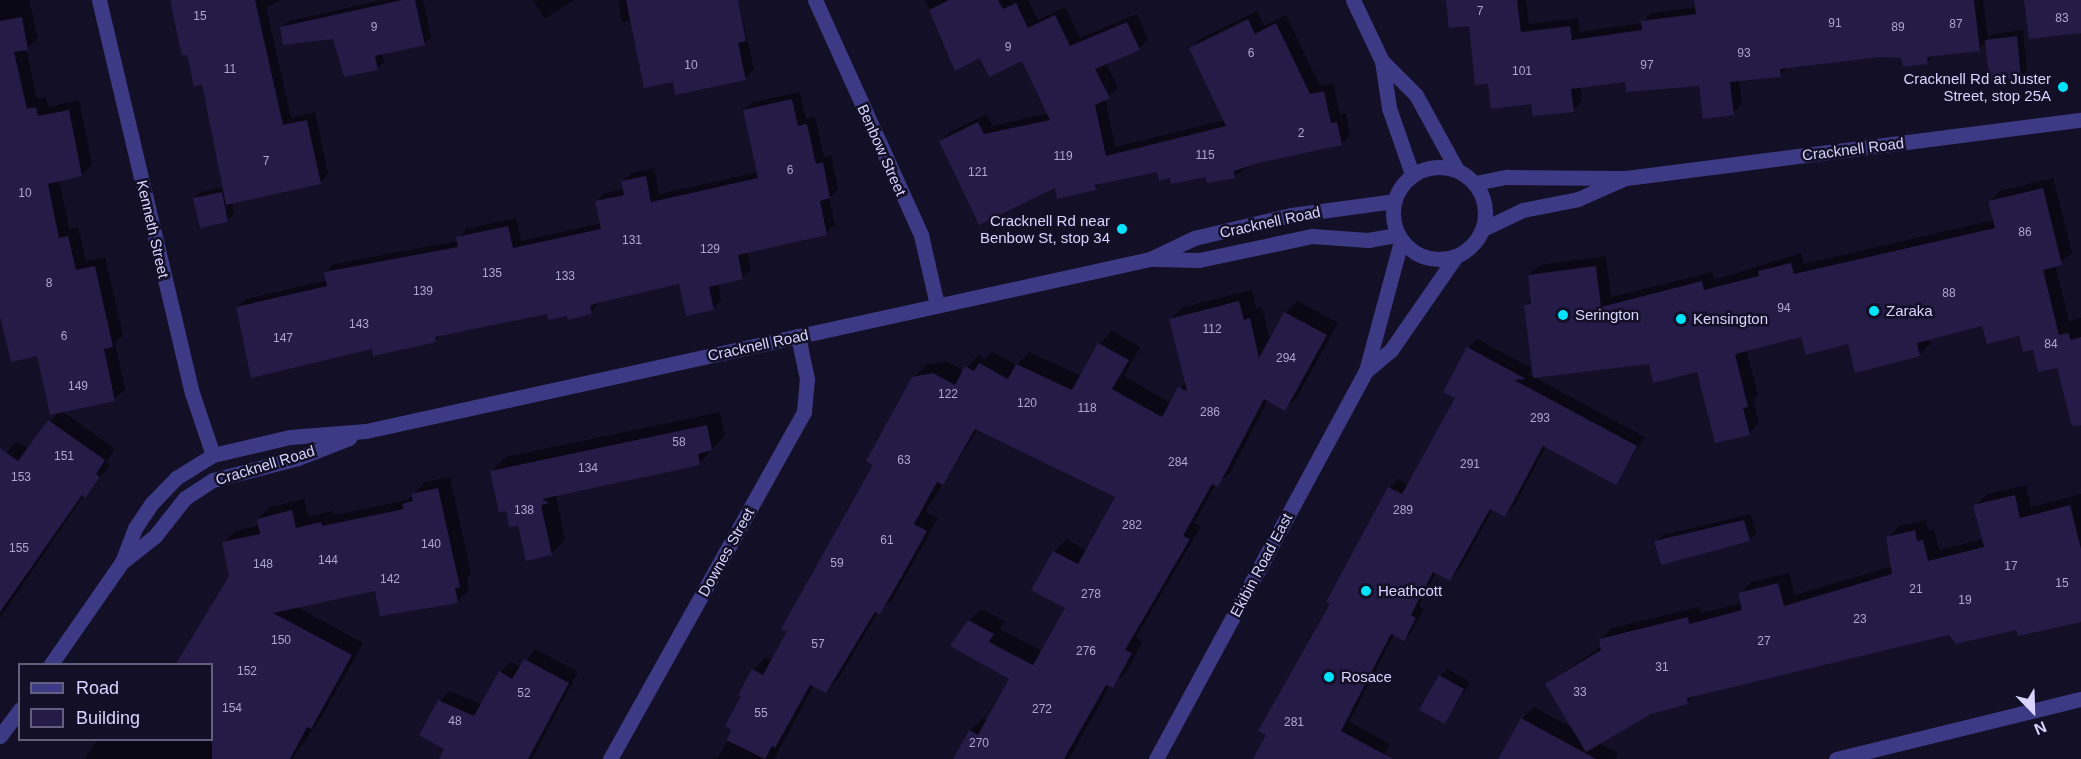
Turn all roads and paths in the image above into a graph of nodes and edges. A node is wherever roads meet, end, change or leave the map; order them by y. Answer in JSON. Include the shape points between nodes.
{"nodes":[{"id":1,"x":99,"y":0,"type":"edge"},
{"id":2,"x":815,"y":0,"type":"edge"},
{"id":3,"x":1353,"y":0,"type":"edge"},
{"id":4,"x":1383,"y":61,"type":"junction"},
{"id":5,"x":2081,"y":120,"type":"edge"},
{"id":6,"x":1457,"y":170,"type":"junction"},
{"id":7,"x":1412,"y":174,"type":"junction"},
{"id":8,"x":1626,"y":178,"type":"junction"},
{"id":9,"x":1475,"y":183,"type":"junction"},
{"id":10,"x":1394,"y":201,"type":"junction"},
{"id":11,"x":1483,"y":229,"type":"junction"},
{"id":12,"x":1399,"y":238,"type":"junction"},
{"id":13,"x":1456,"y":256,"type":"junction"},
{"id":14,"x":1150,"y":259,"type":"junction"},
{"id":15,"x":937,"y":305,"type":"junction"},
{"id":16,"x":798,"y":336,"type":"junction"},
{"id":17,"x":1366,"y":371,"type":"junction"},
{"id":18,"x":366,"y":431,"type":"junction"},
{"id":19,"x":213,"y":455,"type":"junction"},
{"id":20,"x":122,"y":562,"type":"junction"},
{"id":21,"x":52,"y":663,"type":"edge"},
{"id":22,"x":2081,"y":699,"type":"edge"},
{"id":23,"x":18,"y":712,"type":"edge"},
{"id":24,"x":0,"y":736,"type":"edge"},
{"id":25,"x":610,"y":759,"type":"edge"},
{"id":26,"x":1156,"y":759,"type":"edge"},
{"id":27,"x":1836,"y":759,"type":"edge"}],
"edges":[{"from":1,"to":19,"type":"street","name":"Kenneth Street","via":[[192,393]]},
{"from":2,"to":15,"type":"street","name":"Benbow Street","via":[[921,235]]},
{"from":3,"to":4,"type":"street"},
{"from":4,"to":6,"type":"street","via":[[1416,96]]},
{"from":4,"to":7,"type":"street","via":[[1389,108]]},
{"from":5,"to":8,"type":"street","name":"Cracknell Road"},
{"from":6,"to":7,"type":"street","via":[[1442,166]]},
{"from":6,"to":9,"type":"street"},
{"from":7,"to":10,"type":"street"},
{"from":8,"to":9,"type":"street","name":"Cracknell Road","via":[[1507,177]]},
{"from":8,"to":11,"type":"street","name":"Cracknell Road","via":[[1578,198],[1523,210]]},
{"from":9,"to":11,"type":"street","via":[[1486,213]]},
{"from":10,"to":12,"type":"street"},
{"from":10,"to":14,"type":"street","name":"Cracknell Road","via":[[1291,215],[1194,238]]},
{"from":11,"to":13,"type":"street","via":[[1467,250]]},
{"from":12,"to":13,"type":"street","via":[[1426,258]]},
{"from":12,"to":14,"type":"street","name":"Cracknell Road","via":[[1312,236],[1199,260]]},
{"from":12,"to":17,"type":"street","name":"Ekibin Road East"},
{"from":13,"to":17,"type":"street","name":"Ekibin Road East","via":[[1391,350]]},
{"from":14,"to":15,"type":"street","name":"Cracknell Road"},
{"from":15,"to":16,"type":"street","name":"Cracknell Road"},
{"from":16,"to":18,"type":"street","name":"Cracknell Road"},
{"from":16,"to":25,"type":"street","name":"Downes Street","via":[[807,380],[804,412]]},
{"from":17,"to":26,"type":"street","name":"Ekibin Road East"},
{"from":18,"to":19,"type":"street","name":"Cracknell Road","via":[[290,437]]},
{"from":18,"to":20,"type":"street","name":"Cracknell Road","via":[[298,458],[213,480],[185,498],[155,536]]},
{"from":19,"to":20,"type":"street","name":"Cracknell Road","via":[[176,478],[151,504],[135,528]]},
{"from":20,"to":21,"type":"street","name":"Cracknell Road"},
{"from":22,"to":27,"type":"street"},
{"from":23,"to":24,"type":"street"}]}
